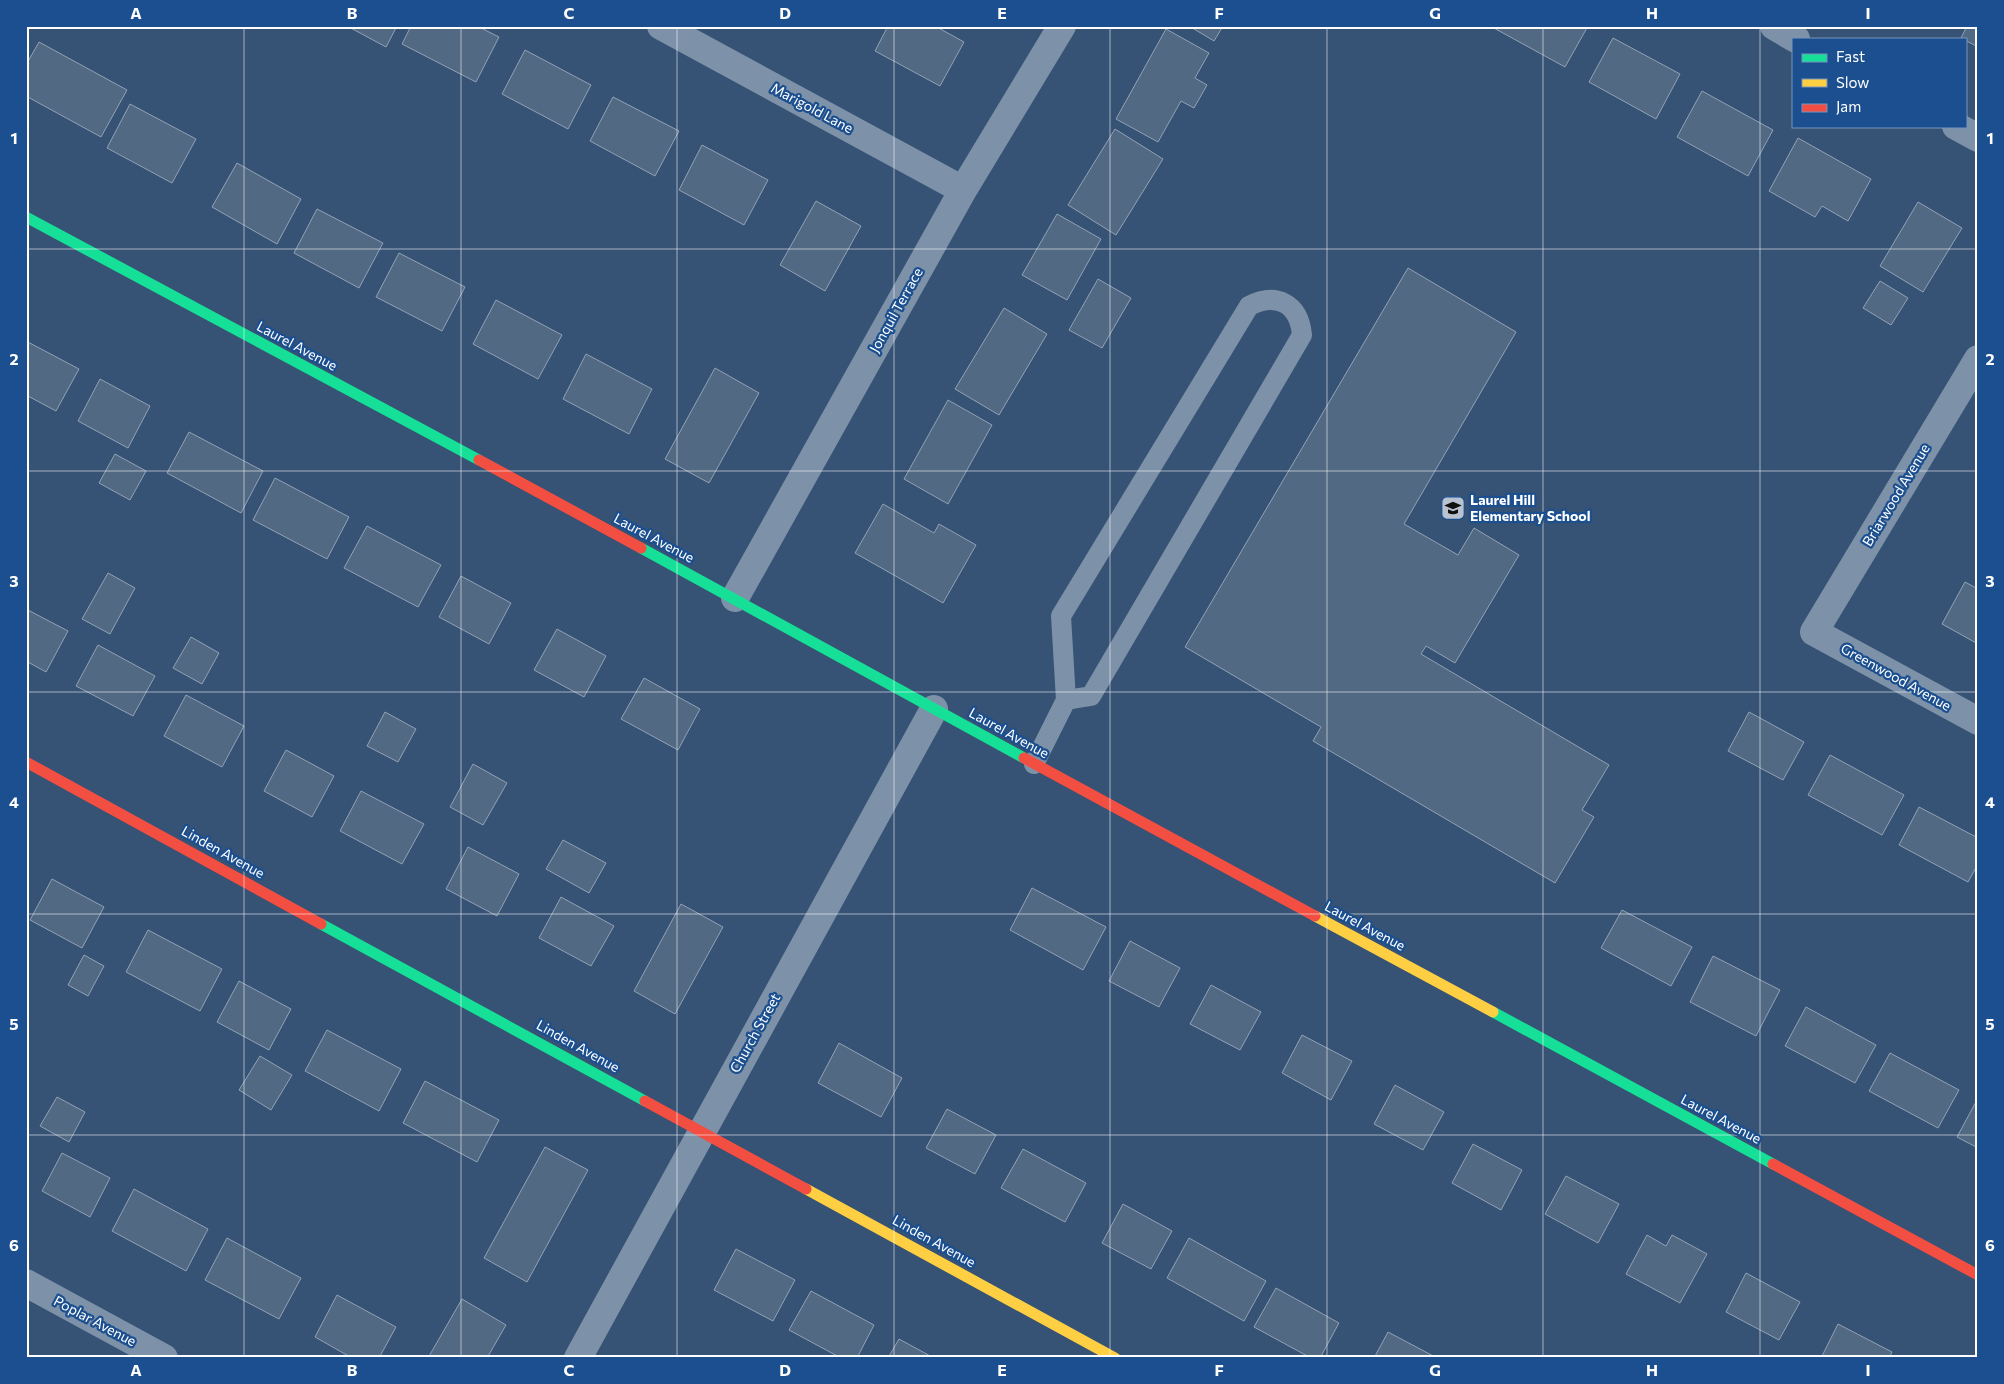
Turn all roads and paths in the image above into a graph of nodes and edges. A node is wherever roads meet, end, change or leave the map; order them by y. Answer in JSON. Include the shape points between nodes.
{"nodes":[{"id":1,"x":661,"y":26,"type":"edge"},
{"id":2,"x":1062,"y":26,"type":"edge"},
{"id":3,"x":1774,"y":26,"type":"edge"},
{"id":4,"x":1794,"y":38,"type":"edge"},
{"id":5,"x":1960,"y":128,"type":"edge"},
{"id":6,"x":1978,"y":138,"type":"edge"},
{"id":7,"x":963,"y":190,"type":"junction"},
{"id":8,"x":26,"y":217,"type":"edge"},
{"id":9,"x":1978,"y":359,"type":"edge"},
{"id":10,"x":735,"y":598,"type":"junction"},
{"id":11,"x":1814,"y":632,"type":"joint"},
{"id":12,"x":1066,"y":700,"type":"junction"},
{"id":13,"x":934,"y":709,"type":"junction"},
{"id":14,"x":1978,"y":722,"type":"edge"},
{"id":15,"x":26,"y":762,"type":"edge"},
{"id":16,"x":1034,"y":764,"type":"junction"},
{"id":17,"x":702,"y":1130,"type":"junction"},
{"id":18,"x":1978,"y":1275,"type":"edge"},
{"id":19,"x":26,"y":1283,"type":"edge"},
{"id":20,"x":164,"y":1358,"type":"edge"},
{"id":21,"x":578,"y":1358,"type":"edge"},
{"id":22,"x":1115,"y":1358,"type":"edge"}],
"edges":[{"from":1,"to":7,"type":"street","name":"Marigold Lane"},
{"from":2,"to":7,"type":"street","name":"Jonquil Terrace"},
{"from":3,"to":4,"type":"street"},
{"from":5,"to":6,"type":"street"},
{"from":7,"to":10,"type":"street","name":"Jonquil Terrace"},
{"from":8,"to":10,"type":"street","name":"Laurel Avenue"},
{"from":9,"to":11,"type":"street","name":"Briarwood Avenue"},
{"from":10,"to":13,"type":"street","name":"Laurel Avenue"},
{"from":11,"to":14,"type":"street","name":"Greenwood Avenue"},
{"from":12,"to":12,"type":"lane","via":[[1091,696],[1302,335],[1297,314],[1280,301],[1269,299],[1248,306],[1061,616]]},
{"from":12,"to":16,"type":"lane"},
{"from":13,"to":16,"type":"street","name":"Laurel Avenue"},
{"from":13,"to":17,"type":"street","name":"Church Street"},
{"from":15,"to":17,"type":"street","name":"Linden Avenue"},
{"from":16,"to":18,"type":"street","name":"Laurel Avenue"},
{"from":17,"to":21,"type":"street","name":"Church Street"},
{"from":17,"to":22,"type":"street","name":"Linden Avenue"},
{"from":19,"to":20,"type":"street","name":"Poplar Avenue"}]}
